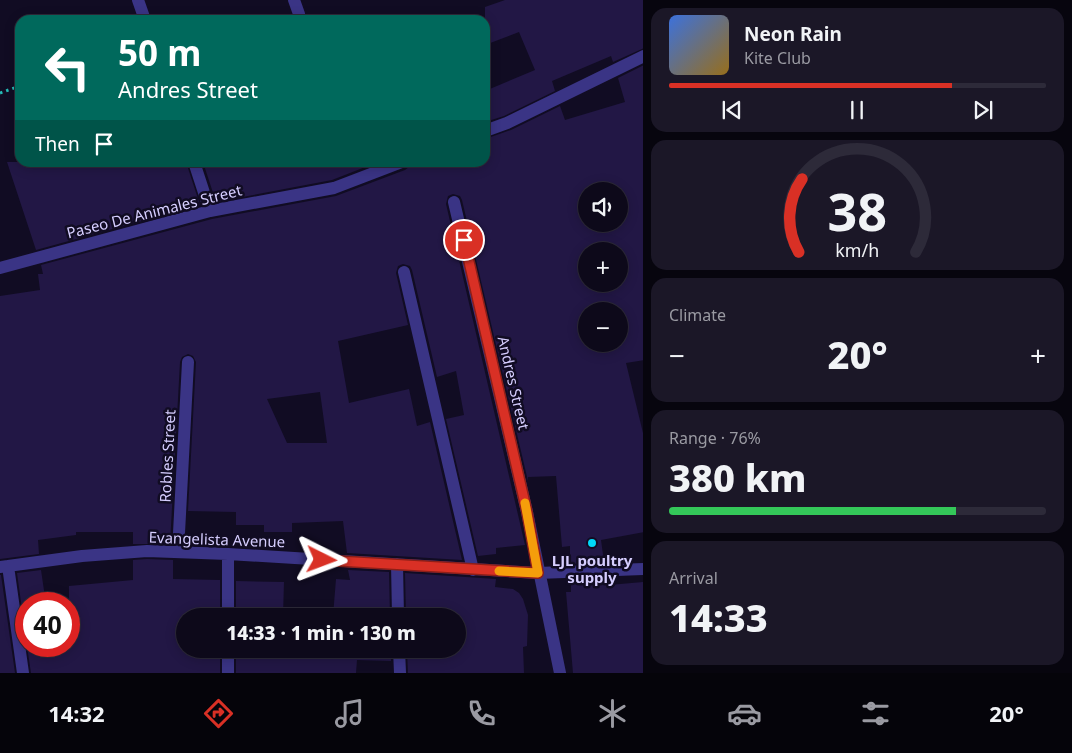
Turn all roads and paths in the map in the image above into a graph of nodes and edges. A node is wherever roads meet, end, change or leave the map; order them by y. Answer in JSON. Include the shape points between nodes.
{"nodes":[{"id":1,"x":138,"y":0,"type":"edge"},
{"id":2,"x":294,"y":0,"type":"edge"},
{"id":3,"x":299,"y":14,"type":"dead end"},
{"id":4,"x":143,"y":15,"type":"edge"},
{"id":5,"x":643,"y":56,"type":"edge"},
{"id":6,"x":15,"y":88,"type":"edge"},
{"id":7,"x":0,"y":93,"type":"edge"},
{"id":8,"x":490,"y":130,"type":"edge"},
{"id":9,"x":196,"y":167,"type":"edge"},
{"id":10,"x":389,"y":167,"type":"edge"},
{"id":11,"x":454,"y":202,"type":"dead end"},
{"id":12,"x":210,"y":211,"type":"junction"},
{"id":13,"x":0,"y":268,"type":"edge"},
{"id":14,"x":404,"y":272,"type":"dead end"},
{"id":15,"x":188,"y":362,"type":"dead end"},
{"id":16,"x":178,"y":552,"type":"junction"},
{"id":17,"x":228,"y":554,"type":"junction"},
{"id":18,"x":397,"y":564,"type":"junction"},
{"id":19,"x":4,"y":567,"type":"edge"},
{"id":20,"x":643,"y":569,"type":"edge"},
{"id":21,"x":473,"y":570,"type":"junction"},
{"id":22,"x":538,"y":573,"type":"junction"},
{"id":23,"x":228,"y":608,"type":"edge"},
{"id":24,"x":398,"y":608,"type":"edge"},
{"id":25,"x":228,"y":658,"type":"edge"},
{"id":26,"x":399,"y":658,"type":"edge"},
{"id":27,"x":23,"y":673,"type":"edge"},
{"id":28,"x":228,"y":673,"type":"edge"},
{"id":29,"x":400,"y":673,"type":"edge"},
{"id":30,"x":560,"y":673,"type":"edge"}],
"edges":[{"from":1,"to":4,"type":"street"},
{"from":2,"to":3,"type":"street"},
{"from":5,"to":8,"type":"street"},
{"from":6,"to":7,"type":"path"},
{"from":9,"to":12,"type":"street"},
{"from":10,"to":12,"type":"street","name":"Paseo De Animales Street","via":[[334,188]]},
{"from":11,"to":22,"type":"street","name":"Andres Street","via":[[527,512]]},
{"from":12,"to":13,"type":"street","name":"Paseo De Animales Street"},
{"from":14,"to":21,"type":"street"},
{"from":15,"to":16,"type":"street","name":"Robles Street"},
{"from":16,"to":17,"type":"street","name":"Evangelista Avenue"},
{"from":16,"to":19,"type":"street","name":"Evangelista Avenue","via":[[82,556]]},
{"from":17,"to":18,"type":"street","name":"Evangelista Avenue"},
{"from":17,"to":23,"type":"street"},
{"from":18,"to":21,"type":"street","name":"Evangelista Avenue"},
{"from":18,"to":24,"type":"street"},
{"from":19,"to":27,"type":"street"},
{"from":20,"to":22,"type":"street","name":"Evangelista Avenue"},
{"from":21,"to":22,"type":"street","name":"Evangelista Avenue"},
{"from":22,"to":30,"type":"street","name":"Andres Street"},
{"from":25,"to":28,"type":"street"},
{"from":26,"to":29,"type":"street"}]}
